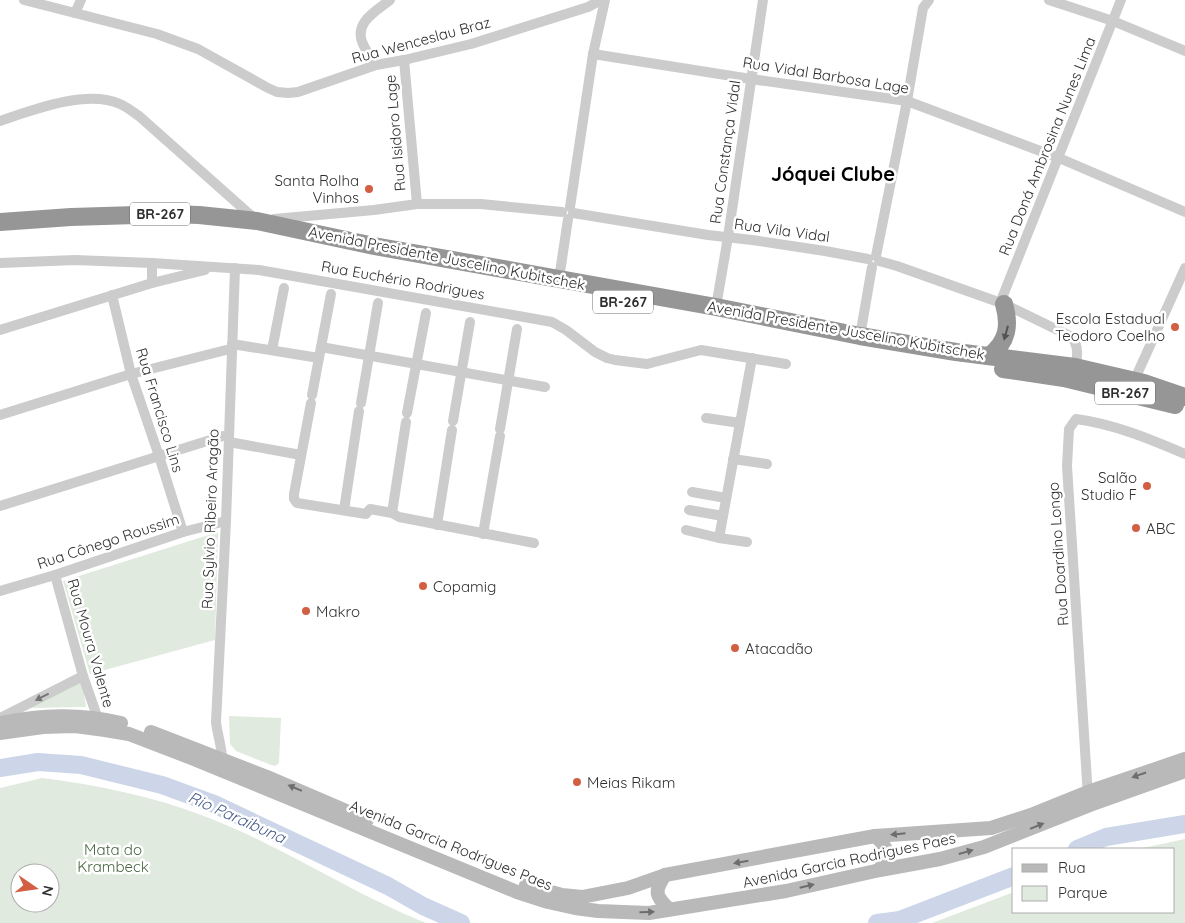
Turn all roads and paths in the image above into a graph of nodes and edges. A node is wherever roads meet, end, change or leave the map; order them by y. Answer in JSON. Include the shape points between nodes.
{"nodes":[{"id":1,"x":24,"y":0,"type":"edge"},
{"id":2,"x":81,"y":0,"type":"edge"},
{"id":3,"x":390,"y":0,"type":"edge"},
{"id":4,"x":601,"y":0,"type":"edge"},
{"id":5,"x":605,"y":0,"type":"edge"},
{"id":6,"x":763,"y":0,"type":"edge"},
{"id":7,"x":1049,"y":0,"type":"edge"},
{"id":8,"x":1121,"y":0,"type":"edge"},
{"id":9,"x":924,"y":3,"type":"edge"},
{"id":10,"x":74,"y":13,"type":"junction"},
{"id":11,"x":1113,"y":21,"type":"junction"},
{"id":12,"x":1185,"y":51,"type":"edge"},
{"id":13,"x":593,"y":54,"type":"junction"},
{"id":14,"x":404,"y":60,"type":"junction"},
{"id":15,"x":376,"y":65,"type":"junction"},
{"id":16,"x":751,"y":79,"type":"junction"},
{"id":17,"x":907,"y":101,"type":"junction"},
{"id":18,"x":0,"y":120,"type":"edge"},
{"id":19,"x":1059,"y":158,"type":"junction"},
{"id":20,"x":416,"y":204,"type":"junction"},
{"id":21,"x":1185,"y":212,"type":"edge"},
{"id":22,"x":568,"y":213,"type":"junction"},
{"id":23,"x":323,"y":216,"type":"junction"},
{"id":24,"x":257,"y":221,"type":"junction"},
{"id":25,"x":0,"y":222,"type":"edge"},
{"id":26,"x":0,"y":231,"type":"edge"},
{"id":27,"x":319,"y":235,"type":"junction"},
{"id":28,"x":728,"y":237,"type":"junction"},
{"id":29,"x":874,"y":261,"type":"junction"},
{"id":30,"x":152,"y":262,"type":"junction"},
{"id":31,"x":0,"y":263,"type":"edge"},
{"id":32,"x":215,"y":267,"type":"junction"},
{"id":33,"x":235,"y":268,"type":"junction"},
{"id":34,"x":1185,"y":268,"type":"edge"},
{"id":35,"x":559,"y":279,"type":"junction"},
{"id":36,"x":152,"y":283,"type":"junction"},
{"id":37,"x":284,"y":288,"type":"dead end"},
{"id":38,"x":330,"y":294,"type":"dead end"},
{"id":39,"x":112,"y":295,"type":"junction"},
{"id":40,"x":378,"y":303,"type":"dead end"},
{"id":41,"x":1002,"y":303,"type":"junction"},
{"id":42,"x":716,"y":307,"type":"junction"},
{"id":43,"x":426,"y":313,"type":"dead end"},
{"id":44,"x":470,"y":322,"type":"dead end"},
{"id":45,"x":517,"y":329,"type":"dead end"},
{"id":46,"x":0,"y":330,"type":"edge"},
{"id":47,"x":860,"y":336,"type":"junction"},
{"id":48,"x":321,"y":346,"type":"junction"},
{"id":49,"x":229,"y":347,"type":"junction"},
{"id":50,"x":272,"y":350,"type":"junction"},
{"id":51,"x":368,"y":355,"type":"junction"},
{"id":52,"x":990,"y":356,"type":"junction"},
{"id":53,"x":319,"y":358,"type":"junction"},
{"id":54,"x":752,"y":358,"type":"junction"},
{"id":55,"x":416,"y":364,"type":"junction"},
{"id":56,"x":786,"y":364,"type":"dead end"},
{"id":57,"x":461,"y":372,"type":"junction"},
{"id":58,"x":1070,"y":373,"type":"junction"},
{"id":59,"x":131,"y":374,"type":"junction"},
{"id":60,"x":508,"y":381,"type":"junction"},
{"id":61,"x":1134,"y":381,"type":"junction"},
{"id":62,"x":545,"y":387,"type":"dead end"},
{"id":63,"x":1185,"y":398,"type":"edge"},
{"id":64,"x":1185,"y":409,"type":"edge"},
{"id":65,"x":0,"y":415,"type":"edge"},
{"id":66,"x":706,"y":418,"type":"dead end"},
{"id":67,"x":740,"y":423,"type":"junction"},
{"id":68,"x":226,"y":439,"type":"junction"},
{"id":69,"x":1185,"y":454,"type":"edge"},
{"id":70,"x":301,"y":455,"type":"junction"},
{"id":71,"x":159,"y":456,"type":"junction"},
{"id":72,"x":734,"y":459,"type":"junction"},
{"id":73,"x":767,"y":464,"type":"dead end"},
{"id":74,"x":692,"y":492,"type":"dead end"},
{"id":75,"x":726,"y":498,"type":"junction"},
{"id":76,"x":0,"y":506,"type":"edge"},
{"id":77,"x":344,"y":510,"type":"junction"},
{"id":78,"x":689,"y":510,"type":"dead end"},
{"id":79,"x":392,"y":514,"type":"junction"},
{"id":80,"x":723,"y":516,"type":"junction"},
{"id":81,"x":226,"y":522,"type":"junction"},
{"id":82,"x":436,"y":524,"type":"junction"},
{"id":83,"x":686,"y":530,"type":"dead end"},
{"id":84,"x":182,"y":532,"type":"junction"},
{"id":85,"x":484,"y":534,"type":"junction"},
{"id":86,"x":719,"y":538,"type":"junction"},
{"id":87,"x":747,"y":542,"type":"dead end"},
{"id":88,"x":534,"y":543,"type":"dead end"},
{"id":89,"x":55,"y":575,"type":"junction"},
{"id":90,"x":0,"y":591,"type":"edge"},
{"id":91,"x":84,"y":676,"type":"junction"},
{"id":92,"x":0,"y":718,"type":"edge"},
{"id":93,"x":98,"y":719,"type":"junction"},
{"id":94,"x":0,"y":723,"type":"edge"},
{"id":95,"x":64,"y":726,"type":"junction"},
{"id":96,"x":0,"y":733,"type":"edge"},
{"id":97,"x":1185,"y":759,"type":"edge"},
{"id":98,"x":222,"y":765,"type":"junction"},
{"id":99,"x":1185,"y":771,"type":"edge"},
{"id":100,"x":1089,"y":799,"type":"junction"},
{"id":101,"x":875,"y":836,"type":"junction"},
{"id":102,"x":880,"y":870,"type":"junction"},
{"id":103,"x":665,"y":875,"type":"junction"},
{"id":104,"x":669,"y":909,"type":"junction"}],
"edges":[{"from":1,"to":10,"type":"street","name":"Rua Wenceslau Braz"},
{"from":2,"to":10,"type":"street"},
{"from":3,"to":15,"type":"street","via":[[364,20],[361,28],[363,44]]},
{"from":4,"to":14,"type":"street","name":"Rua Wenceslau Braz","via":[[471,44]]},
{"from":5,"to":13,"type":"street"},
{"from":6,"to":16,"type":"street","name":"Rua Constança Vidal"},
{"from":7,"to":11,"type":"street"},
{"from":8,"to":11,"type":"street","name":"Rua Doná Ambrosina Nunes Lima"},
{"from":9,"to":17,"type":"street"},
{"from":10,"to":15,"type":"street","name":"Rua Wenceslau Braz","via":[[137,28],[198,49],[277,92],[298,92]]},
{"from":11,"to":12,"type":"street"},
{"from":11,"to":19,"type":"street","name":"Rua Doná Ambrosina Nunes Lima"},
{"from":13,"to":16,"type":"street","name":"Rua Vidal Barbosa Lage"},
{"from":13,"to":22,"type":"street"},
{"from":14,"to":15,"type":"street","name":"Rua Wenceslau Braz"},
{"from":14,"to":20,"type":"street","name":"Rua Isidoro Lage"},
{"from":16,"to":17,"type":"street","name":"Rua Vidal Barbosa Lage"},
{"from":16,"to":28,"type":"street","name":"Rua Constança Vidal"},
{"from":17,"to":19,"type":"street","name":"Rua Vidal Barbosa Lage"},
{"from":17,"to":29,"type":"street"},
{"from":18,"to":24,"type":"street","via":[[55,103],[107,100],[119,103],[139,116]]},
{"from":19,"to":21,"type":"street","name":"Rua Vidal Barbosa Lage"},
{"from":19,"to":41,"type":"street","name":"Rua Doná Ambrosina Nunes Lima"},
{"from":20,"to":22,"type":"street","name":"Rua Vila Vidal","via":[[481,204]]},
{"from":20,"to":23,"type":"street","name":"Rua Vila Vidal"},
{"from":22,"to":28,"type":"street","name":"Rua Vila Vidal"},
{"from":22,"to":35,"type":"street"},
{"from":23,"to":24,"type":"street","name":"Rua Vila Vidal"},
{"from":23,"to":27,"type":"street","via":[[318,225]]},
{"from":24,"to":25,"type":"highway","name":"Avenida Presidente Juscelino Kubitschek","number":"BR-267","via":[[170,214]]},
{"from":24,"to":27,"type":"highway","name":"Avenida Presidente Juscelino Kubitschek","number":"BR-267"},
{"from":26,"to":58,"type":"highway","name":"Avenida Presidente Juscelino Kubitschek","number":"BR-267","via":[[140,224],[258,230],[779,332]]},
{"from":27,"to":35,"type":"highway","name":"Avenida Presidente Juscelino Kubitschek","number":"BR-267"},
{"from":28,"to":29,"type":"street","name":"Rua Vila Vidal"},
{"from":28,"to":42,"type":"street","name":"Rua Constança Vidal"},
{"from":29,"to":41,"type":"street","name":"Rua Vila Vidal"},
{"from":29,"to":47,"type":"street"},
{"from":30,"to":31,"type":"street","name":"Rua Euchério Rodrigues","via":[[75,260]]},
{"from":30,"to":32,"type":"street","name":"Rua Euchério Rodrigues"},
{"from":30,"to":36,"type":"street"},
{"from":32,"to":33,"type":"street","name":"Rua Euchério Rodrigues"},
{"from":32,"to":36,"type":"street"},
{"from":33,"to":49,"type":"street","name":"Rua Sylvio Ribeiro Aragão"},
{"from":33,"to":54,"type":"street","name":"Rua Euchério Rodrigues","via":[[552,322],[595,352],[615,360],[647,364],[701,350]]},
{"from":34,"to":61,"type":"street"},
{"from":35,"to":42,"type":"highway","name":"Avenida Presidente Juscelino Kubitschek","number":"BR-267"},
{"from":36,"to":39,"type":"street"},
{"from":37,"to":50,"type":"street"},
{"from":38,"to":48,"type":"street"},
{"from":39,"to":46,"type":"street"},
{"from":39,"to":59,"type":"street","name":"Rua Francisco Lins"},
{"from":40,"to":51,"type":"street"},
{"from":41,"to":52,"type":"highway","one_way":true,"via":[[1008,324],[1005,338]]},
{"from":41,"to":58,"type":"street","name":"Rua Vila Vidal","via":[[1055,327],[1075,340],[1077,350]]},
{"from":42,"to":47,"type":"highway","name":"Avenida Presidente Juscelino Kubitschek","number":"BR-267"},
{"from":43,"to":55,"type":"street"},
{"from":44,"to":57,"type":"street"},
{"from":45,"to":60,"type":"street"},
{"from":47,"to":52,"type":"highway","name":"Avenida Presidente Juscelino Kubitschek","number":"BR-267"},
{"from":48,"to":51,"type":"street"},
{"from":48,"to":53,"type":"street"},
{"from":49,"to":50,"type":"street"},
{"from":49,"to":59,"type":"street"},
{"from":49,"to":68,"type":"street","name":"Rua Sylvio Ribeiro Aragão"},
{"from":50,"to":53,"type":"street"},
{"from":51,"to":55,"type":"street"},
{"from":51,"to":77,"type":"street"},
{"from":52,"to":58,"type":"highway","name":"Avenida Presidente Juscelino Kubitschek","number":"BR-267"},
{"from":53,"to":70,"type":"street"},
{"from":54,"to":56,"type":"street","name":"Rua Euchério Rodrigues"},
{"from":54,"to":67,"type":"street"},
{"from":55,"to":57,"type":"street"},
{"from":55,"to":79,"type":"street"},
{"from":57,"to":60,"type":"street"},
{"from":57,"to":82,"type":"street"},
{"from":58,"to":61,"type":"highway","name":"Avenida Presidente Juscelino Kubitschek","number":"BR-267"},
{"from":58,"to":64,"type":"highway","name":"Avenida Presidente Juscelino Kubitschek","number":"BR-267","via":[[1083,383]]},
{"from":59,"to":65,"type":"street"},
{"from":59,"to":71,"type":"street","name":"Rua Francisco Lins"},
{"from":60,"to":62,"type":"street"},
{"from":60,"to":85,"type":"street"},
{"from":61,"to":63,"type":"highway","name":"Avenida Presidente Juscelino Kubitschek","number":"BR-267"},
{"from":66,"to":67,"type":"street"},
{"from":67,"to":72,"type":"street"},
{"from":68,"to":70,"type":"street"},
{"from":68,"to":71,"type":"street"},
{"from":68,"to":81,"type":"street","name":"Rua Sylvio Ribeiro Aragão"},
{"from":69,"to":100,"type":"street","name":"Rua Doardino Longo","via":[[1151,439],[1098,423],[1076,419],[1069,429],[1067,466]]},
{"from":70,"to":77,"type":"street","via":[[294,500]]},
{"from":71,"to":76,"type":"street"},
{"from":71,"to":84,"type":"street","name":"Rua Francisco Lins"},
{"from":72,"to":73,"type":"street"},
{"from":72,"to":75,"type":"street"},
{"from":74,"to":75,"type":"street"},
{"from":75,"to":80,"type":"street"},
{"from":77,"to":79,"type":"street","via":[[366,514],[370,509]]},
{"from":78,"to":80,"type":"street"},
{"from":79,"to":82,"type":"street"},
{"from":80,"to":86,"type":"street"},
{"from":81,"to":84,"type":"street","name":"Rua Cônego Roussim"},
{"from":81,"to":98,"type":"street","name":"Rua Sylvio Ribeiro Aragão","via":[[216,722]]},
{"from":82,"to":85,"type":"street"},
{"from":83,"to":86,"type":"street"},
{"from":84,"to":89,"type":"street","name":"Rua Cônego Roussim"},
{"from":85,"to":88,"type":"street"},
{"from":86,"to":87,"type":"street"},
{"from":89,"to":90,"type":"street","name":"Rua Cônego Roussim"},
{"from":89,"to":91,"type":"street","name":"Rua Moura Valente"},
{"from":91,"to":92,"type":"street","one_way":true},
{"from":91,"to":93,"type":"street","name":"Rua Moura Valente"},
{"from":93,"to":94,"type":"main road","name":"Avenida Garcia Rodrigues Paes","via":[[62,715]]},
{"from":93,"to":95,"type":"main road","via":[[94,723]]},
{"from":93,"to":98,"type":"main road","name":"Avenida Garcia Rodrigues Paes","via":[[137,727]]},
{"from":95,"to":96,"type":"main road","name":"Avenida Garcia Rodrigues Paes"},
{"from":95,"to":98,"type":"main road","name":"Avenida Garcia Rodrigues Paes","via":[[129,734]]},
{"from":97,"to":100,"type":"main road","name":"Avenida Garcia Rodrigues Paes","one_way":true},
{"from":103,"to":98,"type":"main road","name":"Avenida Garcia Rodrigues Paes","one_way":true,"via":[[628,888],[582,897],[562,895],[531,887],[294,788]]},
{"from":98,"to":104,"type":"main road","name":"Avenida Garcia Rodrigues Paes","one_way":true,"via":[[517,892],[548,902],[598,911],[649,913]]},
{"from":99,"to":100,"type":"main road","name":"Avenida Garcia Rodrigues Paes"},
{"from":100,"to":101,"type":"main road","name":"Avenida Garcia Rodrigues Paes","one_way":true,"via":[[991,828]]},
{"from":102,"to":100,"type":"main road","name":"Avenida Garcia Rodrigues Paes","one_way":true,"via":[[984,847]]},
{"from":101,"to":102,"type":"main road","via":[[886,850]]},
{"from":101,"to":103,"type":"main road","name":"Avenida Garcia Rodrigues Paes","one_way":true},
{"from":104,"to":102,"type":"main road","name":"Avenida Garcia Rodrigues Paes","one_way":true,"via":[[786,891]]},
{"from":103,"to":104,"type":"main road","via":[[657,893]]}]}
